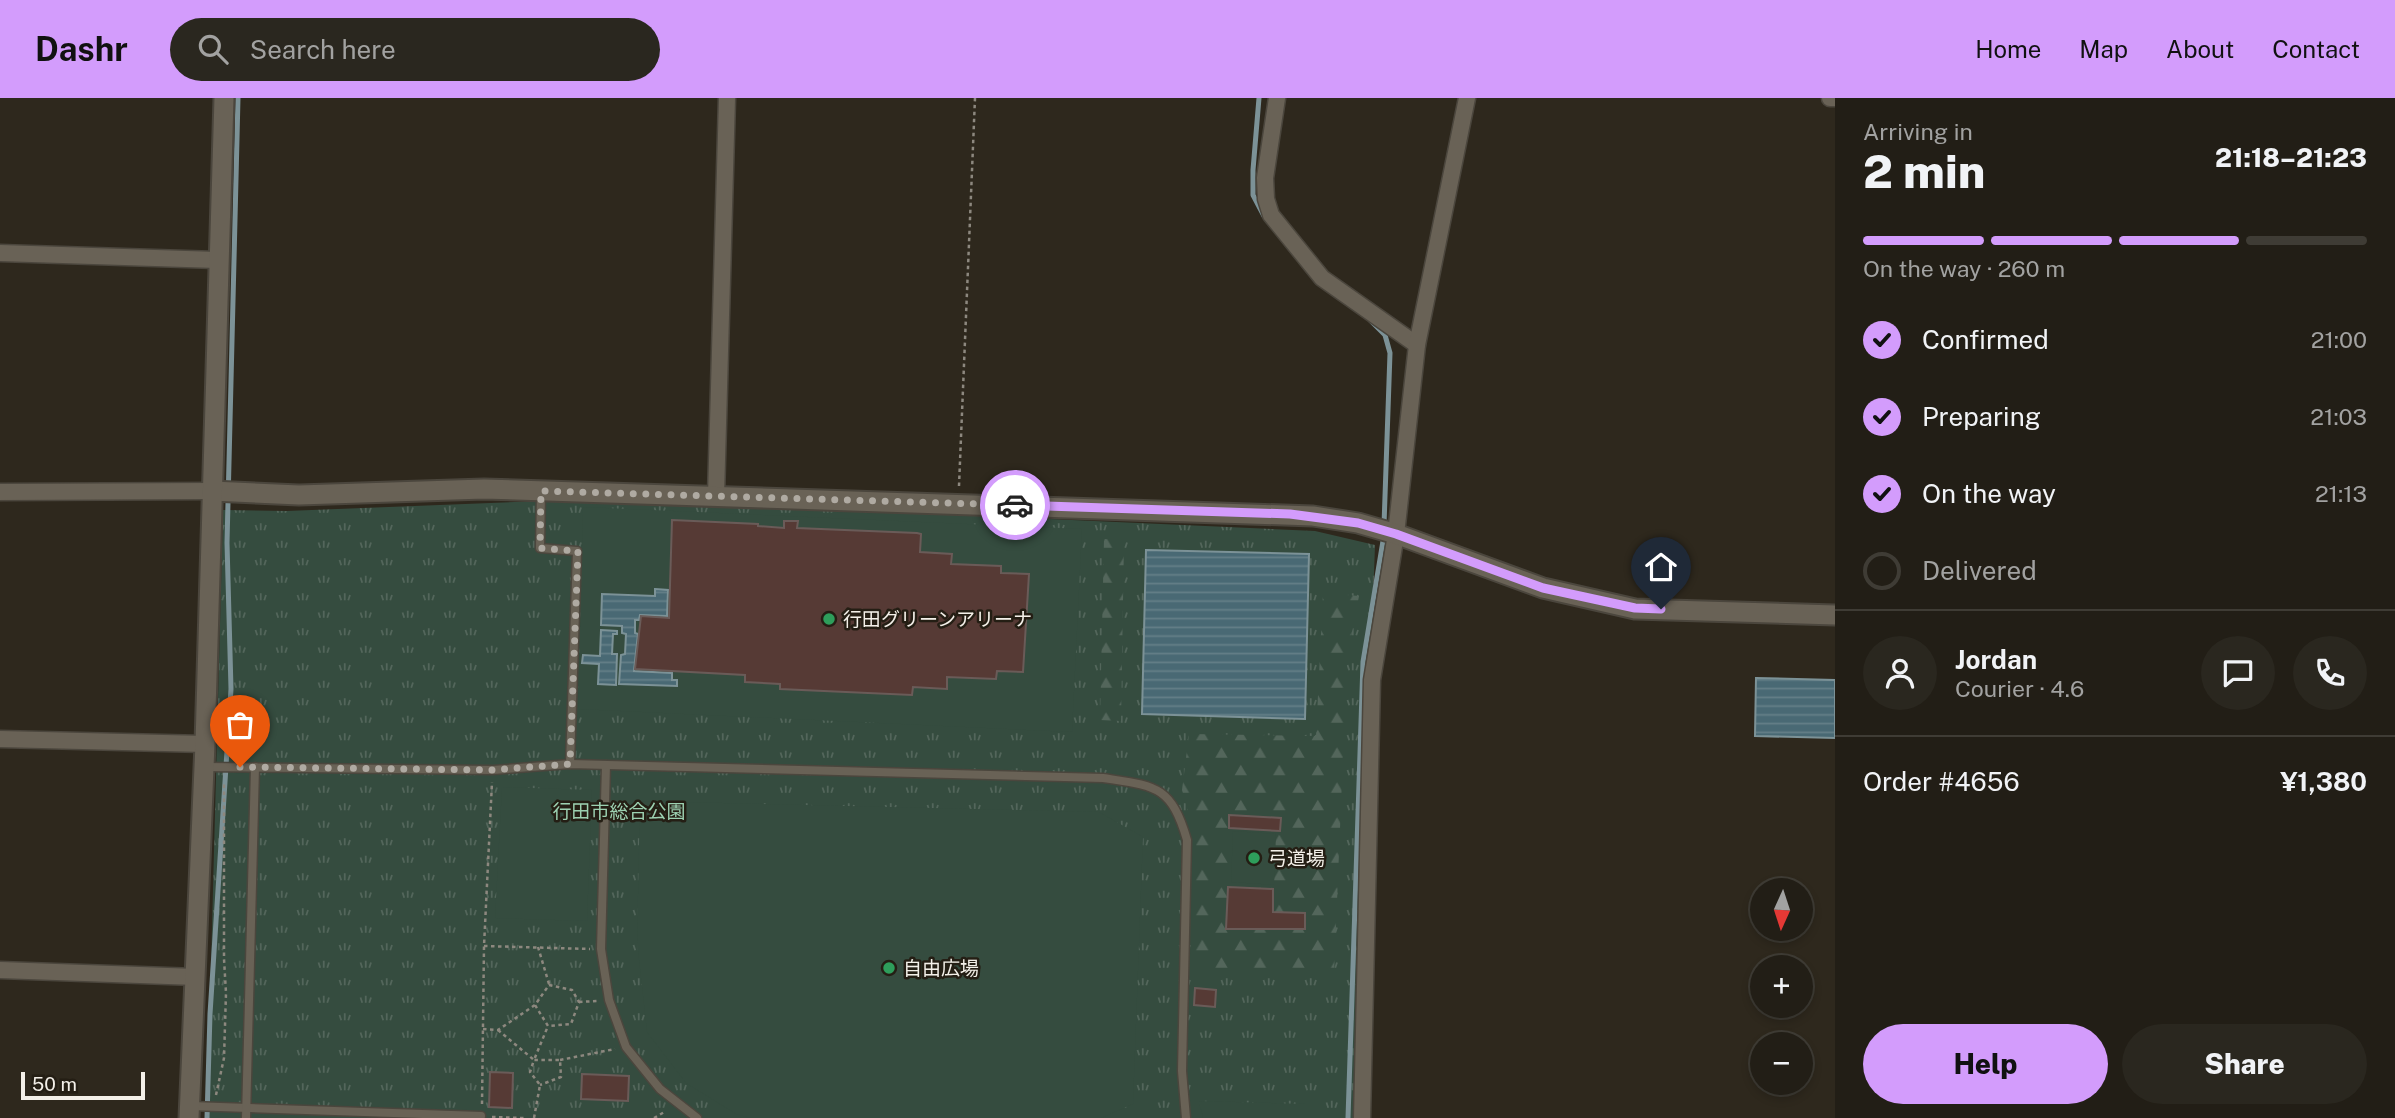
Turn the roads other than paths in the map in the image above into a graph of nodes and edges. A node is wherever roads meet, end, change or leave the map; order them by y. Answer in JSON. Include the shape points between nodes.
{"nodes":[{"id":1,"x":224,"y":98,"type":"edge"},
{"id":2,"x":727,"y":98,"type":"edge"},
{"id":3,"x":1277,"y":98,"type":"edge"},
{"id":4,"x":1467,"y":98,"type":"edge"},
{"id":5,"x":0,"y":253,"type":"edge"},
{"id":6,"x":217,"y":260,"type":"junction"},
{"id":7,"x":1416,"y":345,"type":"junction"},
{"id":8,"x":212,"y":491,"type":"junction"},
{"id":9,"x":541,"y":491,"type":"junction"},
{"id":10,"x":0,"y":492,"type":"edge"},
{"id":11,"x":716,"y":496,"type":"junction"},
{"id":12,"x":1396,"y":534,"type":"junction"},
{"id":13,"x":1835,"y":615,"type":"edge"},
{"id":14,"x":0,"y":739,"type":"edge"},
{"id":15,"x":205,"y":744,"type":"junction"},
{"id":16,"x":570,"y":764,"type":"junction"},
{"id":17,"x":606,"y":765,"type":"junction"},
{"id":18,"x":204,"y":767,"type":"junction"},
{"id":19,"x":255,"y":767,"type":"junction"},
{"id":20,"x":0,"y":970,"type":"edge"},
{"id":21,"x":196,"y":977,"type":"junction"},
{"id":22,"x":246,"y":1108,"type":"junction"},
{"id":23,"x":189,"y":1112,"type":"edge"},
{"id":24,"x":481,"y":1116,"type":"road end"},
{"id":25,"x":246,"y":1118,"type":"edge"},
{"id":26,"x":697,"y":1118,"type":"edge"},
{"id":27,"x":1186,"y":1118,"type":"edge"},
{"id":28,"x":1362,"y":1118,"type":"edge"}],
"edges":[{"from":1,"to":6,"type":"street"},
{"from":2,"to":11,"type":"street"},
{"from":3,"to":7,"type":"street","via":[[1265,178],[1272,215],[1322,278]]},
{"from":4,"to":7,"type":"street"},
{"from":5,"to":6,"type":"street"},
{"from":6,"to":8,"type":"street"},
{"from":7,"to":12,"type":"street"},
{"from":8,"to":9,"type":"street","via":[[299,495]]},
{"from":8,"to":10,"type":"street"},
{"from":8,"to":15,"type":"street"},
{"from":9,"to":11,"type":"street"},
{"from":9,"to":16,"type":"lane","via":[[540,548],[578,551]]},
{"from":11,"to":12,"type":"street","via":[[1313,516]]},
{"from":12,"to":13,"type":"street","via":[[1543,588],[1635,608]]},
{"from":12,"to":28,"type":"street","via":[[1372,680]]},
{"from":14,"to":15,"type":"street"},
{"from":15,"to":18,"type":"street"},
{"from":16,"to":17,"type":"lane"},
{"from":16,"to":19,"type":"lane","via":[[492,770]]},
{"from":17,"to":26,"type":"lane","via":[[601,949],[609,1000],[626,1047],[660,1089]]},
{"from":17,"to":27,"type":"lane","via":[[1103,778],[1149,785],[1166,795],[1181,818],[1187,840],[1182,1071]]},
{"from":18,"to":19,"type":"lane"},
{"from":18,"to":21,"type":"street"},
{"from":19,"to":22,"type":"lane"},
{"from":20,"to":21,"type":"street"},
{"from":21,"to":23,"type":"street"},
{"from":22,"to":23,"type":"lane"},
{"from":22,"to":24,"type":"lane"},
{"from":22,"to":25,"type":"lane"}]}
